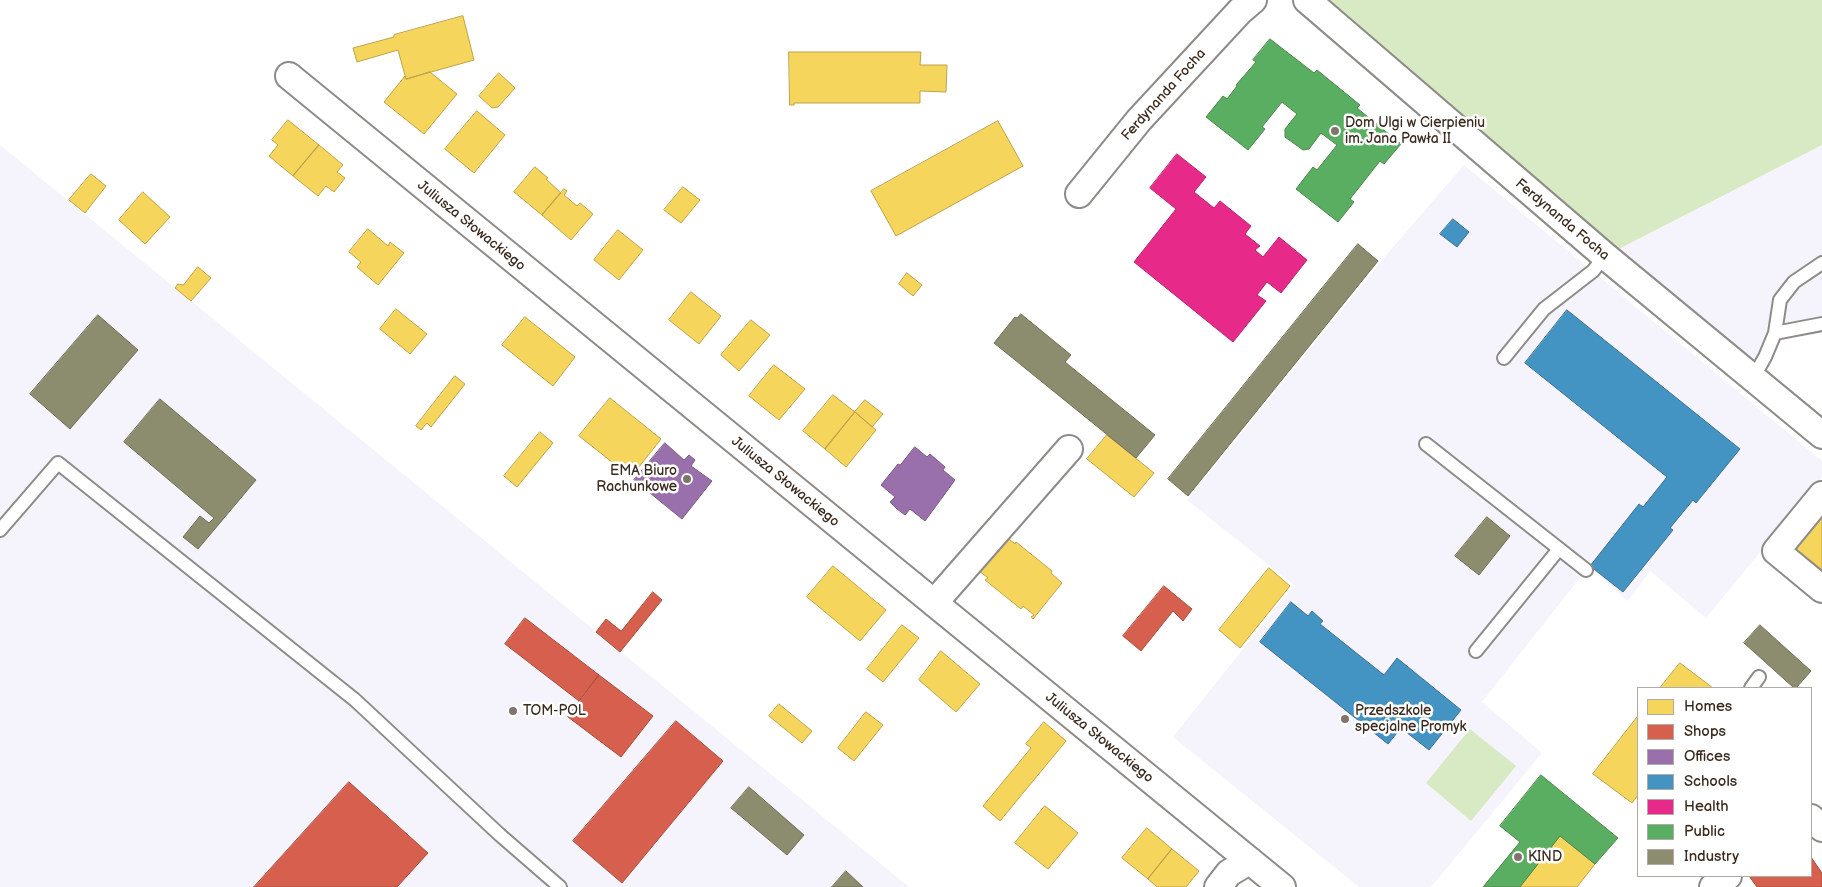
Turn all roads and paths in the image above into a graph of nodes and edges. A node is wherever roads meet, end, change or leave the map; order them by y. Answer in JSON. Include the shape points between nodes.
{"nodes":[{"id":1,"x":1253,"y":0,"type":"edge"},
{"id":2,"x":1307,"y":0,"type":"edge"},
{"id":3,"x":289,"y":76,"type":"dead end"},
{"id":4,"x":1079,"y":194,"type":"dead end"},
{"id":5,"x":1605,"y":256,"type":"junction"},
{"id":6,"x":1822,"y":263,"type":"edge"},
{"id":7,"x":1822,"y":324,"type":"edge"},
{"id":8,"x":1775,"y":333,"type":"junction"},
{"id":9,"x":1504,"y":358,"type":"dead end"},
{"id":10,"x":1753,"y":378,"type":"junction"},
{"id":11,"x":1822,"y":435,"type":"edge"},
{"id":12,"x":1426,"y":444,"type":"dead end"},
{"id":13,"x":1069,"y":449,"type":"dead end"},
{"id":14,"x":1822,"y":495,"type":"edge"},
{"id":15,"x":0,"y":530,"type":"edge"},
{"id":16,"x":1559,"y":549,"type":"junction"},
{"id":17,"x":1586,"y":570,"type":"dead end"},
{"id":18,"x":1822,"y":589,"type":"edge"},
{"id":19,"x":934,"y":604,"type":"junction"},
{"id":20,"x":1476,"y":651,"type":"dead end"},
{"id":21,"x":1759,"y":677,"type":"dead end"},
{"id":22,"x":1752,"y":687,"type":"edge"},
{"id":23,"x":1812,"y":819,"type":"edge"},
{"id":24,"x":1822,"y":828,"type":"edge"},
{"id":25,"x":1249,"y":860,"type":"junction"},
{"id":26,"x":1727,"y":877,"type":"edge"},
{"id":27,"x":560,"y":887,"type":"edge"},
{"id":28,"x":1218,"y":887,"type":"edge"},
{"id":29,"x":1282,"y":887,"type":"edge"},
{"id":30,"x":1713,"y":887,"type":"edge"}],
"edges":[{"from":1,"to":4,"type":"street","name":"Ferdynanda Focha","via":[[1139,120]]},
{"from":2,"to":5,"type":"street","name":"Ferdynanda Focha"},
{"from":3,"to":19,"type":"street","name":"Juliusza Słowackiego"},
{"from":5,"to":9,"type":"lane","via":[[1593,271],[1544,309]]},
{"from":5,"to":10,"type":"street","name":"Ferdynanda Focha"},
{"from":6,"to":8,"type":"lane","via":[[1794,282],[1780,300]]},
{"from":7,"to":8,"type":"lane"},
{"from":8,"to":10,"type":"lane"},
{"from":10,"to":11,"type":"street","name":"Ferdynanda Focha"},
{"from":12,"to":16,"type":"lane"},
{"from":13,"to":19,"type":"street"},
{"from":14,"to":18,"type":"street","via":[[1776,551]]},
{"from":15,"to":27,"type":"lane","via":[[58,463],[355,700],[500,836]]},
{"from":16,"to":17,"type":"lane"},
{"from":16,"to":20,"type":"lane"},
{"from":19,"to":25,"type":"street","name":"Juliusza Słowackiego"},
{"from":21,"to":22,"type":"lane"},
{"from":23,"to":24,"type":"street"},
{"from":25,"to":28,"type":"street","via":[[1229,873]]},
{"from":25,"to":29,"type":"street","name":"Juliusza Słowackiego"},
{"from":26,"to":30,"type":"street"}]}
